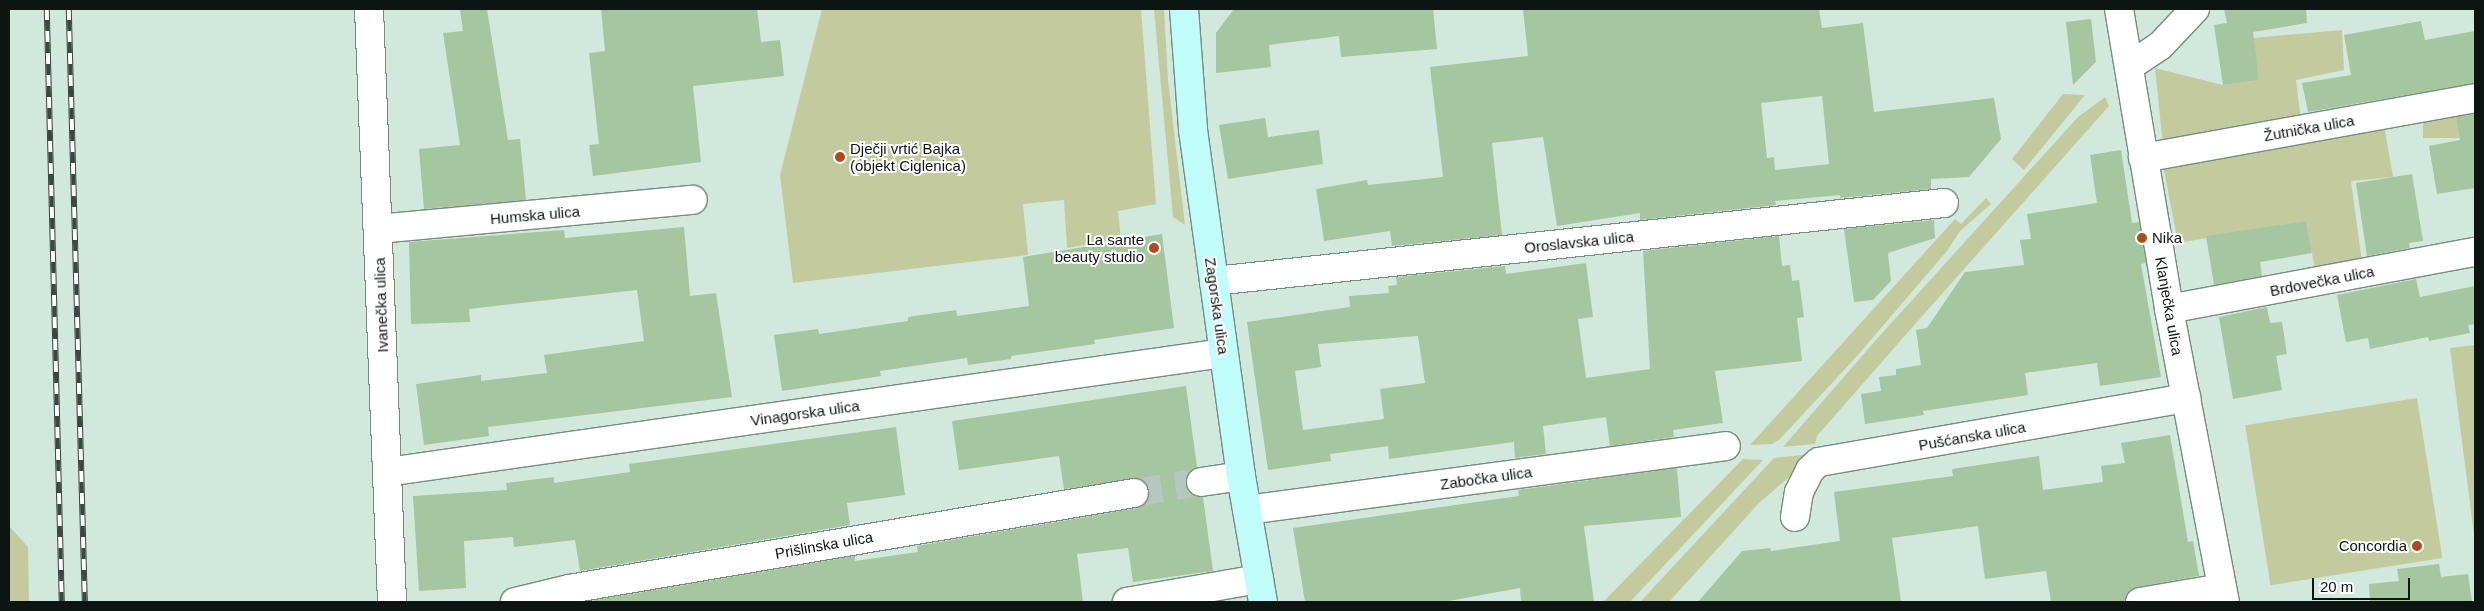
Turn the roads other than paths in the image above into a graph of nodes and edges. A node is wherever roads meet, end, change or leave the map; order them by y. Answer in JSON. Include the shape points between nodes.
{"nodes":[{"id":1,"x":368,"y":9,"type":"edge"},
{"id":2,"x":1184,"y":9,"type":"edge"},
{"id":3,"x":2119,"y":9,"type":"edge"},
{"id":4,"x":2195,"y":9,"type":"edge"},
{"id":5,"x":2130,"y":66,"type":"junction"},
{"id":6,"x":2475,"y":98,"type":"edge"},
{"id":7,"x":2143,"y":158,"type":"junction"},
{"id":8,"x":693,"y":200,"type":"dead end"},
{"id":9,"x":1944,"y":203,"type":"dead end"},
{"id":10,"x":378,"y":229,"type":"junction"},
{"id":11,"x":2475,"y":252,"type":"edge"},
{"id":12,"x":1214,"y":281,"type":"junction"},
{"id":13,"x":2169,"y":309,"type":"junction"},
{"id":14,"x":1223,"y":353,"type":"junction"},
{"id":15,"x":2186,"y":398,"type":"junction"},
{"id":16,"x":1726,"y":446,"type":"dead end"},
{"id":17,"x":387,"y":472,"type":"junction"},
{"id":18,"x":1241,"y":476,"type":"junction"},
{"id":19,"x":1201,"y":482,"type":"tunnel mouth"},
{"id":20,"x":1134,"y":494,"type":"tunnel mouth"},
{"id":21,"x":1247,"y":510,"type":"junction"},
{"id":22,"x":1795,"y":517,"type":"dead end"},
{"id":23,"x":1261,"y":590,"type":"edge"},
{"id":24,"x":2224,"y":595,"type":"edge"},
{"id":25,"x":392,"y":602,"type":"edge"},
{"id":26,"x":515,"y":602,"type":"edge"},
{"id":27,"x":1127,"y":602,"type":"edge"},
{"id":28,"x":2140,"y":602,"type":"edge"}],
"edges":[{"from":1,"to":10,"type":"street","name":"Ivanečka ulica"},
{"from":2,"to":12,"type":"street","name":"Zagorska ulica","via":[[1193,130]]},
{"from":3,"to":5,"type":"street","name":"Klanječka ulica"},
{"from":4,"to":5,"type":"street","via":[[2160,46]]},
{"from":5,"to":7,"type":"street","name":"Klanječka ulica"},
{"from":6,"to":7,"type":"street","name":"Žutnička ulica"},
{"from":7,"to":13,"type":"street","name":"Klanječka ulica"},
{"from":8,"to":10,"type":"street","name":"Humska ulica"},
{"from":9,"to":12,"type":"street","name":"Oroslavska ulica"},
{"from":10,"to":17,"type":"street","name":"Ivanečka ulica"},
{"from":11,"to":13,"type":"street","name":"Brdovečka ulica"},
{"from":12,"to":14,"type":"street","name":"Zagorska ulica"},
{"from":13,"to":15,"type":"street","name":"Klanječka ulica"},
{"from":14,"to":17,"type":"street","name":"Vinagorska ulica"},
{"from":14,"to":18,"type":"street","name":"Zagorska ulica"},
{"from":15,"to":22,"type":"street","name":"Pušćanska ulica","via":[[1819,462],[1810,470],[1799,492]]},
{"from":15,"to":24,"type":"street","name":"Klanječka ulica"},
{"from":16,"to":21,"type":"street","name":"Zabočka ulica"},
{"from":17,"to":25,"type":"street","name":"Ivanečka ulica"},
{"from":18,"to":19,"type":"street"},
{"from":18,"to":21,"type":"street","name":"Zagorska ulica"},
{"from":20,"to":26,"type":"street","name":"Prišlinska ulica","via":[[569,589]]},
{"from":21,"to":23,"type":"street","name":"Zagorska ulica"},
{"from":23,"to":27,"type":"street"},
{"from":24,"to":28,"type":"street"}]}
